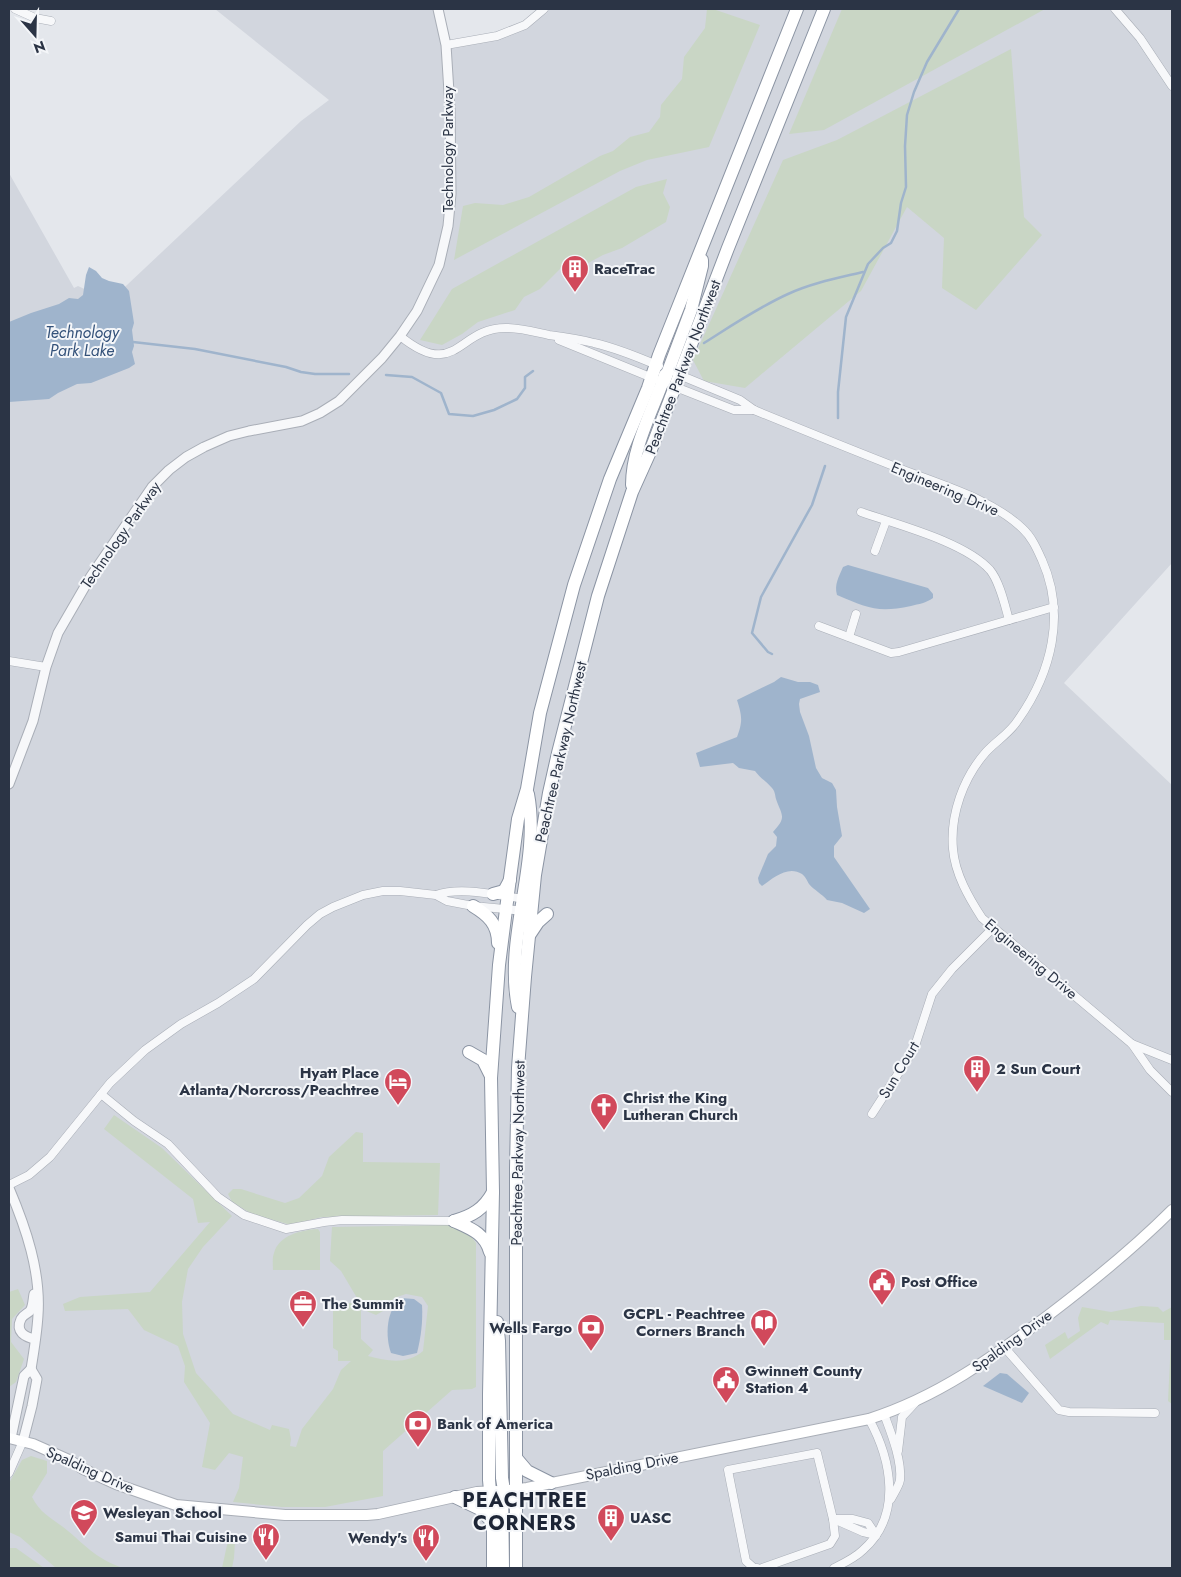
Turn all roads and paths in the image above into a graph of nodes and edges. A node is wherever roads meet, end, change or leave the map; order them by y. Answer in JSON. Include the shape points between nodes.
{"nodes":[{"id":1,"x":15,"y":9,"type":"edge"},
{"id":2,"x":438,"y":9,"type":"edge"},
{"id":3,"x":544,"y":9,"type":"edge"},
{"id":4,"x":797,"y":9,"type":"edge"},
{"id":5,"x":824,"y":9,"type":"edge"},
{"id":6,"x":1115,"y":9,"type":"edge"},
{"id":7,"x":51,"y":21,"type":"dead end"},
{"id":8,"x":446,"y":45,"type":"junction"},
{"id":9,"x":1172,"y":86,"type":"edge"},
{"id":10,"x":546,"y":334,"type":"junction"},
{"id":11,"x":400,"y":336,"type":"junction"},
{"id":12,"x":666,"y":376,"type":"junction"},
{"id":13,"x":754,"y":410,"type":"junction"},
{"id":14,"x":862,"y":512,"type":"dead end"},
{"id":15,"x":886,"y":521,"type":"junction"},
{"id":16,"x":875,"y":551,"type":"dead end"},
{"id":17,"x":1054,"y":607,"type":"junction"},
{"id":18,"x":856,"y":614,"type":"dead end"},
{"id":19,"x":1009,"y":620,"type":"junction"},
{"id":20,"x":819,"y":626,"type":"dead end"},
{"id":21,"x":849,"y":637,"type":"junction"},
{"id":22,"x":9,"y":661,"type":"edge"},
{"id":23,"x":46,"y":667,"type":"junction"},
{"id":24,"x":9,"y":784,"type":"edge"},
{"id":25,"x":527,"y":789,"type":"junction"},
{"id":26,"x":510,"y":878,"type":"junction"},
{"id":27,"x":493,"y":894,"type":"junction"},
{"id":28,"x":436,"y":895,"type":"junction"},
{"id":29,"x":509,"y":896,"type":"junction"},
{"id":30,"x":527,"y":905,"type":"junction"},
{"id":31,"x":473,"y":906,"type":"junction"},
{"id":32,"x":507,"y":909,"type":"junction"},
{"id":33,"x":547,"y":914,"type":"dead end"},
{"id":34,"x":992,"y":928,"type":"junction"},
{"id":35,"x":529,"y":937,"type":"junction"},
{"id":36,"x":498,"y":965,"type":"junction"},
{"id":37,"x":521,"y":1023,"type":"junction"},
{"id":38,"x":493,"y":1031,"type":"junction"},
{"id":39,"x":1132,"y":1044,"type":"junction"},
{"id":40,"x":1172,"y":1060,"type":"edge"},
{"id":41,"x":491,"y":1078,"type":"junction"},
{"id":42,"x":1172,"y":1092,"type":"edge"},
{"id":43,"x":101,"y":1094,"type":"junction"},
{"id":44,"x":872,"y":1114,"type":"dead end"},
{"id":45,"x":9,"y":1187,"type":"edge"},
{"id":46,"x":493,"y":1192,"type":"junction"},
{"id":47,"x":1172,"y":1210,"type":"edge"},
{"id":48,"x":454,"y":1221,"type":"junction"},
{"id":49,"x":491,"y":1256,"type":"junction"},
{"id":50,"x":36,"y":1284,"type":"junction"},
{"id":51,"x":35,"y":1339,"type":"junction"},
{"id":52,"x":1006,"y":1348,"type":"junction"},
{"id":53,"x":31,"y":1368,"type":"junction"},
{"id":54,"x":916,"y":1402,"type":"junction"},
{"id":55,"x":1155,"y":1413,"type":"dead end"},
{"id":56,"x":884,"y":1414,"type":"junction"},
{"id":57,"x":869,"y":1419,"type":"junction"},
{"id":58,"x":9,"y":1440,"type":"edge"},
{"id":59,"x":23,"y":1441,"type":"junction"},
{"id":60,"x":897,"y":1455,"type":"junction"},
{"id":61,"x":516,"y":1458,"type":"junction"},
{"id":62,"x":9,"y":1473,"type":"edge"},
{"id":63,"x":551,"y":1483,"type":"junction"},
{"id":64,"x":503,"y":1490,"type":"junction"},
{"id":65,"x":455,"y":1497,"type":"junction"},
{"id":66,"x":890,"y":1500,"type":"junction"},
{"id":67,"x":833,"y":1519,"type":"junction"},
{"id":68,"x":493,"y":1524,"type":"junction"},
{"id":69,"x":876,"y":1535,"type":"junction"},
{"id":70,"x":492,"y":1568,"type":"edge"},
{"id":71,"x":503,"y":1568,"type":"edge"},
{"id":72,"x":516,"y":1568,"type":"edge"},
{"id":73,"x":757,"y":1568,"type":"edge"},
{"id":74,"x":762,"y":1568,"type":"edge"},
{"id":75,"x":834,"y":1568,"type":"edge"}],
"edges":[{"from":1,"to":7,"type":"street"},
{"from":2,"to":8,"type":"street","name":"Technology Parkway"},
{"from":3,"to":8,"type":"street","via":[[525,25],[497,36]]},
{"from":4,"to":12,"type":"highway","name":"Peachtree Parkway Northwest","via":[[702,248]]},
{"from":5,"to":12,"type":"highway","name":"Peachtree Parkway Northwest","via":[[728,248]]},
{"from":6,"to":9,"type":"street","via":[[1140,38]]},
{"from":8,"to":11,"type":"street","name":"Technology Parkway","via":[[452,172],[448,226],[439,265],[417,311]]},
{"from":10,"to":11,"type":"street","name":"Engineering Drive","via":[[496,329],[483,332],[452,352],[441,354],[428,354]]},
{"from":10,"to":12,"type":"street","name":"Engineering Drive"},
{"from":10,"to":12,"type":"street","name":"Engineering Drive","via":[[595,343]]},
{"from":11,"to":23,"type":"street","name":"Technology Parkway","via":[[350,391],[320,413],[302,421],[229,436],[193,452],[169,470],[152,487],[91,576],[58,633]]},
{"from":12,"to":13,"type":"street","name":"Engineering Drive","via":[[740,400]]},
{"from":12,"to":13,"type":"street","name":"Engineering Drive","via":[[734,410]]},
{"from":12,"to":25,"type":"highway","name":"Peachtree Parkway Northwest","via":[[610,479],[574,585],[540,713]]},
{"from":12,"to":30,"type":"highway","name":"Peachtree Parkway Northwest","via":[[650,452],[632,492],[598,596],[558,752]]},
{"from":13,"to":17,"type":"street","name":"Engineering Drive","via":[[999,510],[1023,529],[1035,544],[1052,588]]},
{"from":14,"to":15,"type":"street"},
{"from":15,"to":16,"type":"street"},
{"from":15,"to":19,"type":"street","via":[[937,538],[970,554],[991,571],[1002,593]]},
{"from":17,"to":19,"type":"street"},
{"from":17,"to":34,"type":"street","name":"Engineering Drive","via":[[1053,638],[1047,662],[1030,701],[1018,721],[980,761],[962,790],[955,814],[953,850],[958,869],[973,904]]},
{"from":18,"to":21,"type":"street"},
{"from":19,"to":21,"type":"street","via":[[891,653]]},
{"from":20,"to":21,"type":"street"},
{"from":22,"to":23,"type":"street"},
{"from":23,"to":24,"type":"street","name":"Technology Parkway","via":[[33,721]]},
{"from":25,"to":26,"type":"highway","name":"Peachtree Parkway Northwest","via":[[518,819]]},
{"from":25,"to":30,"type":"highway","via":[[531,827]]},
{"from":26,"to":27,"type":"highway","via":[[504,891]]},
{"from":26,"to":29,"type":"highway","name":"Peachtree Parkway Northwest"},
{"from":27,"to":28,"type":"street","via":[[457,891]]},
{"from":27,"to":29,"type":"street"},
{"from":28,"to":31,"type":"street","via":[[447,901]]},
{"from":28,"to":43,"type":"street","via":[[377,892],[354,898],[320,914],[254,979],[145,1050]]},
{"from":29,"to":30,"type":"street"},
{"from":29,"to":32,"type":"highway","name":"Peachtree Parkway Northwest"},
{"from":30,"to":32,"type":"street"},
{"from":30,"to":35,"type":"highway","name":"Peachtree Parkway Northwest"},
{"from":30,"to":37,"type":"highway","via":[[514,981]]},
{"from":31,"to":32,"type":"street"},
{"from":31,"to":36,"type":"highway","via":[[490,918],[495,926]]},
{"from":32,"to":36,"type":"highway","name":"Peachtree Parkway Northwest"},
{"from":33,"to":35,"type":"highway"},
{"from":34,"to":39,"type":"street","name":"Engineering Drive"},
{"from":34,"to":44,"type":"street","name":"Sun Court","via":[[932,994],[914,1049]]},
{"from":35,"to":37,"type":"highway","name":"Peachtree Parkway Northwest"},
{"from":36,"to":38,"type":"highway","name":"Peachtree Parkway Northwest"},
{"from":37,"to":61,"type":"highway","name":"Peachtree Parkway Northwest","via":[[516,1168]]},
{"from":38,"to":41,"type":"highway","name":"Peachtree Parkway Northwest"},
{"from":38,"to":41,"type":"highway","via":[[484,1044],[469,1052],[483,1060]]},
{"from":39,"to":40,"type":"street","name":"Engineering Drive"},
{"from":39,"to":42,"type":"street","name":"Engineering Drive","via":[[1150,1070]]},
{"from":41,"to":46,"type":"highway","name":"Peachtree Parkway Northwest"},
{"from":43,"to":45,"type":"street","via":[[50,1157]]},
{"from":43,"to":48,"type":"street","via":[[168,1144],[218,1197],[244,1215],[286,1229],[342,1220]]},
{"from":45,"to":50,"type":"street","via":[[30,1246]]},
{"from":46,"to":48,"type":"highway","via":[[476,1212]]},
{"from":46,"to":49,"type":"highway","name":"Peachtree Parkway Northwest"},
{"from":47,"to":52,"type":"main road","name":"Spalding Drive","via":[[1140,1241]]},
{"from":48,"to":49,"type":"highway","via":[[482,1236]]},
{"from":49,"to":64,"type":"highway","name":"Peachtree Parkway Northwest","via":[[489,1394]]},
{"from":50,"to":51,"type":"street","via":[[38,1314]]},
{"from":50,"to":51,"type":"street","via":[[31,1310],[21,1319],[20,1326],[25,1337]]},
{"from":51,"to":53,"type":"street"},
{"from":52,"to":54,"type":"main road","name":"Spalding Drive"},
{"from":52,"to":55,"type":"street","via":[[1059,1410]]},
{"from":53,"to":58,"type":"street","via":[[24,1376]]},
{"from":53,"to":59,"type":"street","via":[[37,1379]]},
{"from":54,"to":56,"type":"main road","name":"Spalding Drive"},
{"from":54,"to":60,"type":"street","via":[[902,1417]]},
{"from":56,"to":57,"type":"main road","name":"Spalding Drive"},
{"from":56,"to":60,"type":"street"},
{"from":57,"to":63,"type":"main road","name":"Spalding Drive"},
{"from":57,"to":66,"type":"street","via":[[883,1447]]},
{"from":58,"to":59,"type":"main road","name":"Spalding Drive"},
{"from":59,"to":62,"type":"street"},
{"from":59,"to":65,"type":"main road","name":"Spalding Drive","via":[[116,1484],[176,1505],[284,1515],[367,1515]]},
{"from":60,"to":66,"type":"street","via":[[900,1482]]},
{"from":61,"to":63,"type":"highway","via":[[527,1471]]},
{"from":61,"to":64,"type":"highway","name":"Peachtree Parkway Northwest"},
{"from":63,"to":64,"type":"main road","name":"Spalding Drive"},
{"from":64,"to":65,"type":"main road","name":"Spalding Drive"},
{"from":64,"to":68,"type":"highway","name":"Peachtree Parkway Northwest"},
{"from":64,"to":71,"type":"highway"},
{"from":64,"to":72,"type":"highway","name":"Peachtree Parkway Northwest"},
{"from":65,"to":68,"type":"highway","via":[[480,1509]]},
{"from":66,"to":69,"type":"street"},
{"from":67,"to":69,"type":"street"},
{"from":67,"to":73,"type":"street","via":[[817,1453],[728,1470],[746,1561]]},
{"from":67,"to":74,"type":"street","via":[[835,1536],[830,1544]]},
{"from":68,"to":70,"type":"highway","name":"Peachtree Parkway Northwest"},
{"from":69,"to":75,"type":"street","via":[[865,1549]]}]}
